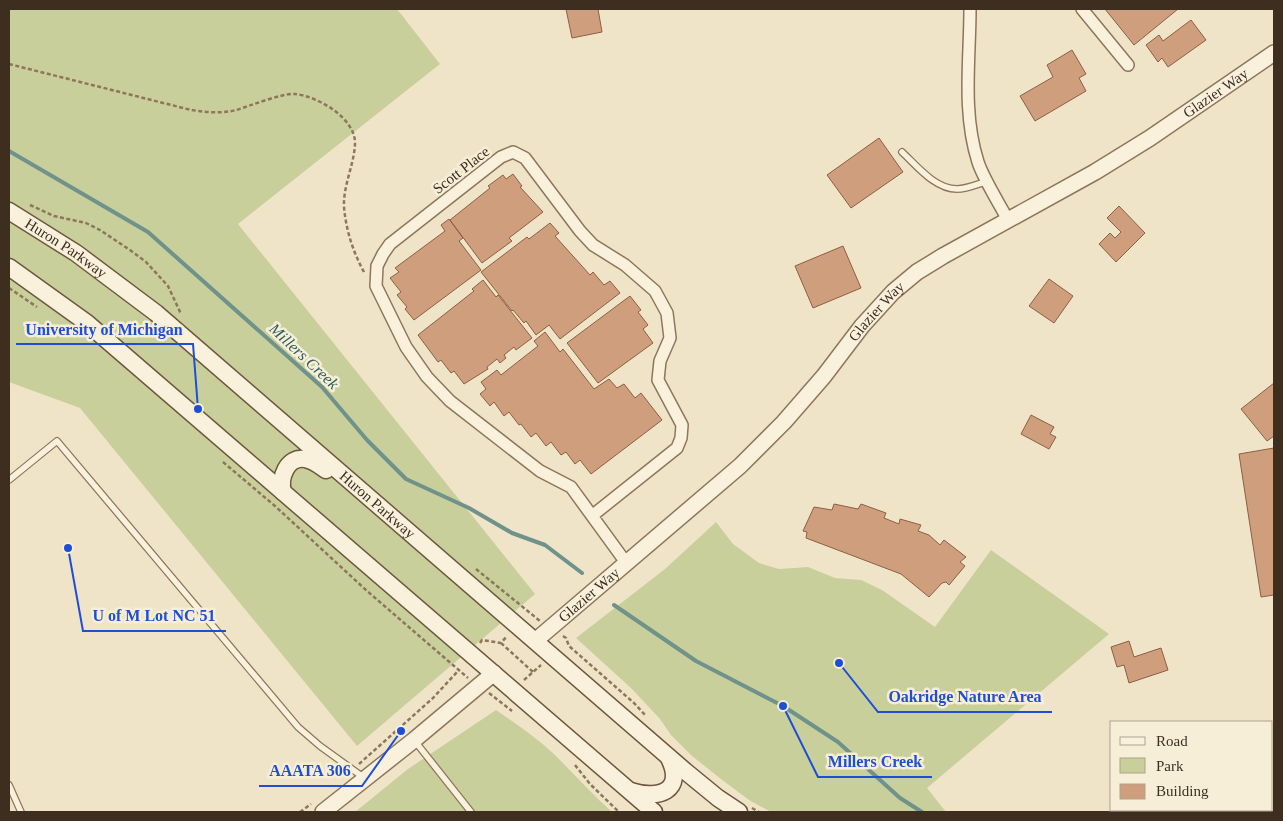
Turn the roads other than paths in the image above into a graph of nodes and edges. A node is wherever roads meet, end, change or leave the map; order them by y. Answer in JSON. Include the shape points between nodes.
{"nodes":[{"id":1,"x":970,"y":9,"type":"edge"},
{"id":2,"x":1082,"y":9,"type":"edge"},
{"id":3,"x":1274,"y":53,"type":"edge"},
{"id":4,"x":1128,"y":65,"type":"dead end"},
{"id":5,"x":902,"y":152,"type":"dead end"},
{"id":6,"x":988,"y":181,"type":"junction"},
{"id":7,"x":9,"y":211,"type":"edge"},
{"id":8,"x":1008,"y":220,"type":"junction"},
{"id":9,"x":9,"y":267,"type":"edge"},
{"id":10,"x":9,"y":480,"type":"edge"},
{"id":11,"x":360,"y":490,"type":"junction"},
{"id":12,"x":283,"y":492,"type":"junction"},
{"id":13,"x":593,"y":515,"type":"junction"},
{"id":14,"x":627,"y":564,"type":"junction"},
{"id":15,"x":535,"y":641,"type":"junction"},
{"id":16,"x":494,"y":673,"type":"junction"},
{"id":17,"x":414,"y":740,"type":"junction"},
{"id":18,"x":668,"y":757,"type":"junction"},
{"id":19,"x":365,"y":779,"type":"junction"},
{"id":20,"x":9,"y":786,"type":"edge"},
{"id":21,"x":629,"y":790,"type":"junction"},
{"id":22,"x":319,"y":806,"type":"edge"},
{"id":23,"x":21,"y":812,"type":"edge"},
{"id":24,"x":471,"y":812,"type":"edge"},
{"id":25,"x":654,"y":812,"type":"edge"},
{"id":26,"x":739,"y":812,"type":"edge"}],
"edges":[{"from":1,"to":6,"type":"street","via":[[970,120],[978,162]]},
{"from":2,"to":4,"type":"street"},
{"from":3,"to":8,"type":"street","name":"Glazier Way","via":[[1096,172]]},
{"from":5,"to":6,"type":"lane","via":[[942,185],[957,189]]},
{"from":6,"to":8,"type":"street"},
{"from":7,"to":11,"type":"main road","name":"Huron Parkway","via":[[76,253],[148,307]]},
{"from":8,"to":14,"type":"street","name":"Glazier Way","via":[[937,260],[893,292],[784,422],[740,466]]},
{"from":9,"to":12,"type":"main road","via":[[87,323]]},
{"from":10,"to":19,"type":"lane","via":[[57,441],[298,727]]},
{"from":11,"to":12,"type":"main road","via":[[305,458],[294,461],[285,469],[281,479]]},
{"from":11,"to":15,"type":"main road","name":"Huron Parkway"},
{"from":12,"to":16,"type":"main road"},
{"from":13,"to":13,"type":"street","name":"Scott Place","via":[[571,488],[540,471],[450,401],[427,377],[406,347],[376,286],[377,266],[390,244],[501,157],[513,152],[525,158],[593,245],[625,265],[655,291],[666,312],[670,338],[660,361],[658,380],[682,425],[681,438],[677,448]]},
{"from":13,"to":14,"type":"street"},
{"from":14,"to":15,"type":"street","name":"Glazier Way"},
{"from":15,"to":18,"type":"main road","name":"Huron Parkway"},
{"from":16,"to":17,"type":"street"},
{"from":16,"to":21,"type":"main road"},
{"from":17,"to":19,"type":"street"},
{"from":17,"to":24,"type":"lane"},
{"from":18,"to":21,"type":"main road","via":[[675,775],[668,789],[655,795]]},
{"from":18,"to":26,"type":"main road","name":"Huron Parkway"},
{"from":19,"to":22,"type":"street"},
{"from":20,"to":23,"type":"lane"},
{"from":21,"to":25,"type":"main road"}]}
